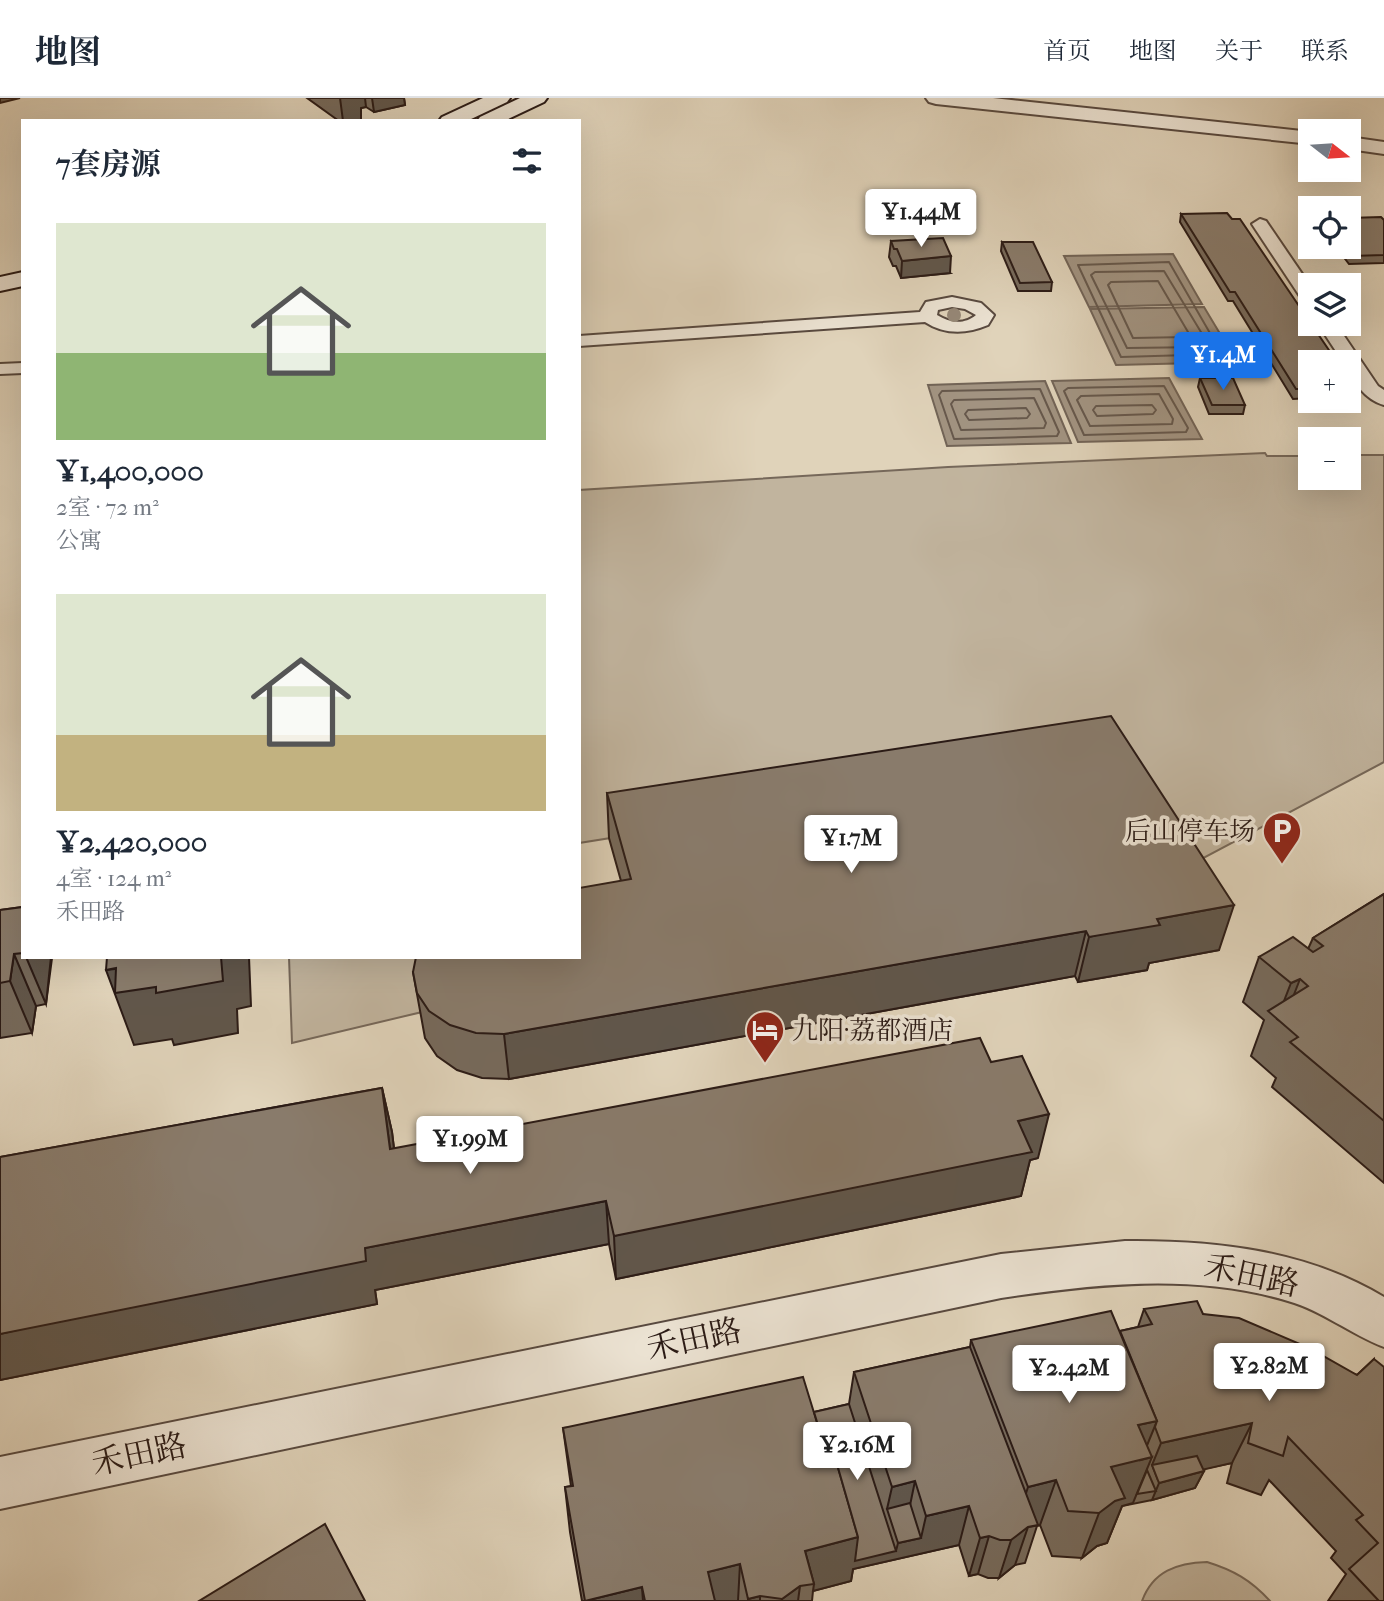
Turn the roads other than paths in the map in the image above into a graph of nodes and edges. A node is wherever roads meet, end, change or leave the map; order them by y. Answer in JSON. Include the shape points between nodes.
{"nodes":[{"id":1,"x":500,"y":98,"type":"edge"},
{"id":2,"x":537,"y":98,"type":"edge"},
{"id":3,"x":936,"y":98,"type":"edge"},
{"id":4,"x":453,"y":119,"type":"edge"},
{"id":5,"x":490,"y":119,"type":"edge"},
{"id":6,"x":1298,"y":137,"type":"edge"},
{"id":7,"x":1362,"y":145,"type":"edge"},
{"id":8,"x":1384,"y":148,"type":"edge"},
{"id":9,"x":1260,"y":225,"type":"dead end"},
{"id":10,"x":21,"y":262,"type":"edge"},
{"id":11,"x":0,"y":267,"type":"edge"},
{"id":12,"x":21,"y":279,"type":"edge"},
{"id":13,"x":1298,"y":281,"type":"edge"},
{"id":14,"x":0,"y":284,"type":"edge"},
{"id":15,"x":929,"y":317,"type":"dead end"},
{"id":16,"x":1335,"y":336,"type":"edge"},
{"id":17,"x":581,"y":341,"type":"edge"},
{"id":18,"x":21,"y":368,"type":"edge"},
{"id":19,"x":0,"y":369,"type":"edge"},
{"id":20,"x":1384,"y":399,"type":"edge"},
{"id":21,"x":1384,"y":1324,"type":"edge"},
{"id":22,"x":0,"y":1483,"type":"edge"}],
"edges":[{"from":1,"to":4,"type":"street"},
{"from":2,"to":5,"type":"street"},
{"from":3,"to":6,"type":"street"},
{"from":7,"to":8,"type":"street"},
{"from":9,"to":13,"type":"lane"},
{"from":10,"to":11,"type":"street"},
{"from":12,"to":14,"type":"street"},
{"from":15,"to":17,"type":"lane"},
{"from":16,"to":20,"type":"lane","via":[[1371,390]]},
{"from":18,"to":19,"type":"lane"},
{"from":21,"to":22,"type":"street","name":"禾田路","via":[[1329,1293],[1230,1265],[1151,1260],[1067,1266]]}]}
